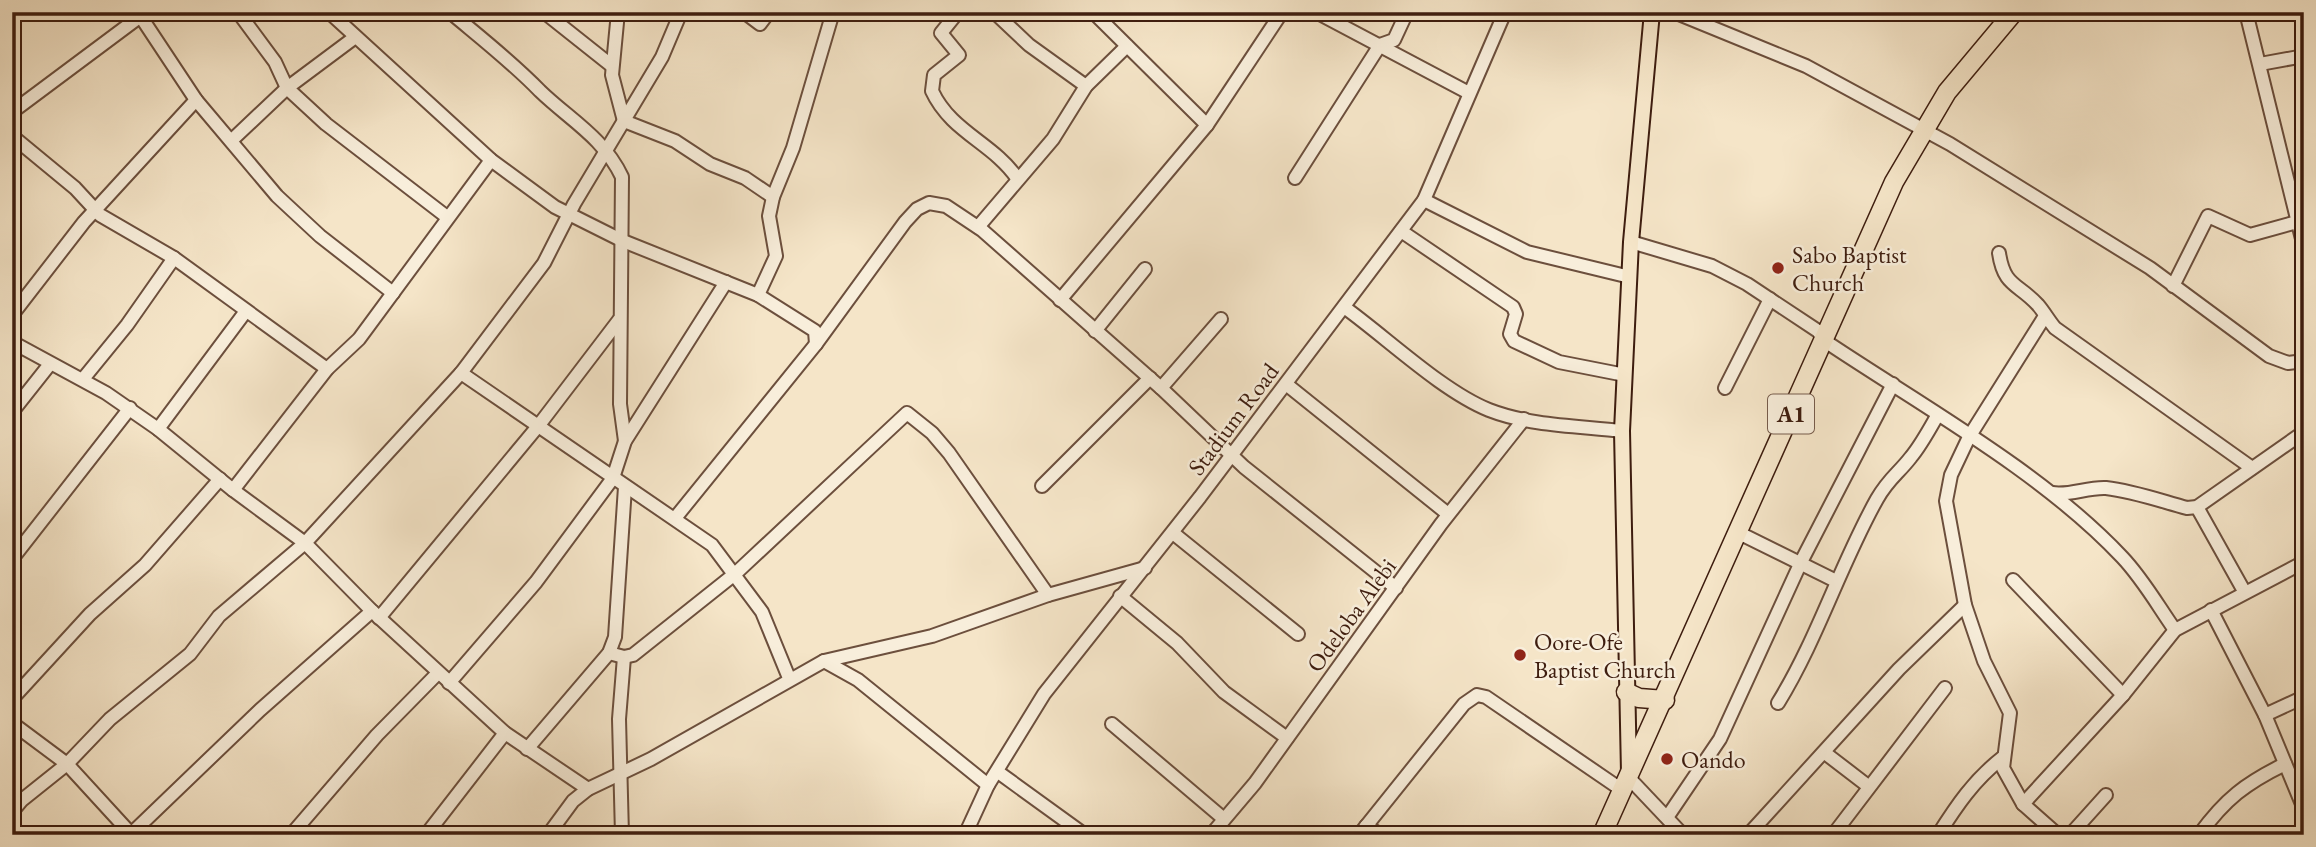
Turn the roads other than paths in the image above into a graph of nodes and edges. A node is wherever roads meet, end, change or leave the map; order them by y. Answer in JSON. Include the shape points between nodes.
{"nodes":[{"id":1,"x":238,"y":12,"type":"edge"},
{"id":2,"x":329,"y":12,"type":"edge"},
{"id":3,"x":450,"y":12,"type":"edge"},
{"id":4,"x":544,"y":12,"type":"edge"},
{"id":5,"x":618,"y":12,"type":"edge"},
{"id":6,"x":681,"y":12,"type":"edge"},
{"id":7,"x":744,"y":12,"type":"edge"},
{"id":8,"x":769,"y":12,"type":"edge"},
{"id":9,"x":833,"y":12,"type":"edge"},
{"id":10,"x":958,"y":12,"type":"edge"},
{"id":11,"x":994,"y":12,"type":"edge"},
{"id":12,"x":1093,"y":12,"type":"edge"},
{"id":13,"x":1282,"y":12,"type":"edge"},
{"id":14,"x":1316,"y":12,"type":"edge"},
{"id":15,"x":1407,"y":12,"type":"edge"},
{"id":16,"x":1505,"y":12,"type":"edge"},
{"id":17,"x":1652,"y":12,"type":"edge"},
{"id":18,"x":1674,"y":12,"type":"edge"},
{"id":19,"x":2246,"y":12,"type":"edge"},
{"id":20,"x":2010,"y":13,"type":"edge"},
{"id":21,"x":144,"y":14,"type":"edge"},
{"id":22,"x":354,"y":38,"type":"junction"},
{"id":23,"x":1380,"y":45,"type":"junction"},
{"id":24,"x":1127,"y":46,"type":"junction"},
{"id":25,"x":2304,"y":56,"type":"edge"},
{"id":26,"x":2260,"y":64,"type":"junction"},
{"id":27,"x":612,"y":66,"type":"junction"},
{"id":28,"x":1086,"y":86,"type":"junction"},
{"id":29,"x":287,"y":88,"type":"junction"},
{"id":30,"x":1469,"y":93,"type":"junction"},
{"id":31,"x":195,"y":100,"type":"junction"},
{"id":32,"x":12,"y":112,"type":"edge"},
{"id":33,"x":624,"y":121,"type":"junction"},
{"id":34,"x":1207,"y":125,"type":"junction"},
{"id":35,"x":1923,"y":132,"type":"junction"},
{"id":36,"x":12,"y":136,"type":"edge"},
{"id":37,"x":232,"y":140,"type":"junction"},
{"id":38,"x":607,"y":149,"type":"junction"},
{"id":39,"x":491,"y":160,"type":"junction"},
{"id":40,"x":1017,"y":178,"type":"junction"},
{"id":41,"x":1295,"y":178,"type":"dead end"},
{"id":42,"x":773,"y":197,"type":"junction"},
{"id":43,"x":1424,"y":200,"type":"junction"},
{"id":44,"x":95,"y":210,"type":"junction"},
{"id":45,"x":570,"y":215,"type":"junction"},
{"id":46,"x":447,"y":217,"type":"junction"},
{"id":47,"x":2297,"y":222,"type":"junction"},
{"id":48,"x":978,"y":228,"type":"junction"},
{"id":49,"x":1401,"y":232,"type":"junction"},
{"id":50,"x":623,"y":241,"type":"junction"},
{"id":51,"x":1631,"y":242,"type":"junction"},
{"id":52,"x":2304,"y":247,"type":"edge"},
{"id":53,"x":1999,"y":253,"type":"dead end"},
{"id":54,"x":174,"y":258,"type":"junction"},
{"id":55,"x":1145,"y":269,"type":"dead end"},
{"id":56,"x":1630,"y":277,"type":"junction"},
{"id":57,"x":726,"y":282,"type":"junction"},
{"id":58,"x":2173,"y":286,"type":"junction"},
{"id":59,"x":393,"y":293,"type":"junction"},
{"id":60,"x":758,"y":295,"type":"junction"},
{"id":61,"x":1770,"y":299,"type":"junction"},
{"id":62,"x":1060,"y":300,"type":"junction"},
{"id":63,"x":1344,"y":307,"type":"junction"},
{"id":64,"x":246,"y":311,"type":"junction"},
{"id":65,"x":12,"y":315,"type":"edge"},
{"id":66,"x":2045,"y":316,"type":"junction"},
{"id":67,"x":1222,"y":319,"type":"dead end"},
{"id":68,"x":620,"y":320,"type":"junction"},
{"id":69,"x":1095,"y":331,"type":"junction"},
{"id":70,"x":1825,"y":341,"type":"junction"},
{"id":71,"x":12,"y":342,"type":"edge"},
{"id":72,"x":816,"y":344,"type":"junction"},
{"id":73,"x":2304,"y":361,"type":"edge"},
{"id":74,"x":50,"y":364,"type":"junction"},
{"id":75,"x":327,"y":369,"type":"junction"},
{"id":76,"x":461,"y":373,"type":"junction"},
{"id":77,"x":1625,"y":375,"type":"junction"},
{"id":78,"x":83,"y":379,"type":"junction"},
{"id":79,"x":1150,"y":379,"type":"junction"},
{"id":80,"x":1286,"y":383,"type":"junction"},
{"id":81,"x":1893,"y":384,"type":"junction"},
{"id":82,"x":1725,"y":387,"type":"dead end"},
{"id":83,"x":1161,"y":388,"type":"junction"},
{"id":84,"x":131,"y":408,"type":"junction"},
{"id":85,"x":12,"y":412,"type":"edge"},
{"id":86,"x":1937,"y":416,"type":"junction"},
{"id":87,"x":1524,"y":419,"type":"junction"},
{"id":88,"x":539,"y":425,"type":"junction"},
{"id":89,"x":158,"y":429,"type":"junction"},
{"id":90,"x":1622,"y":431,"type":"junction"},
{"id":91,"x":2304,"y":432,"type":"edge"},
{"id":92,"x":1969,"y":437,"type":"junction"},
{"id":93,"x":625,"y":441,"type":"junction"},
{"id":94,"x":1233,"y":454,"type":"junction"},
{"id":95,"x":2252,"y":468,"type":"junction"},
{"id":96,"x":612,"y":478,"type":"junction"},
{"id":97,"x":220,"y":479,"type":"junction"},
{"id":98,"x":1042,"y":486,"type":"dead end"},
{"id":99,"x":625,"y":487,"type":"junction"},
{"id":100,"x":233,"y":490,"type":"junction"},
{"id":101,"x":2052,"y":493,"type":"junction"},
{"id":102,"x":2197,"y":507,"type":"junction"},
{"id":103,"x":1448,"y":514,"type":"junction"},
{"id":104,"x":676,"y":517,"type":"junction"},
{"id":105,"x":1737,"y":532,"type":"junction"},
{"id":106,"x":1173,"y":533,"type":"junction"},
{"id":107,"x":305,"y":543,"type":"junction"},
{"id":108,"x":12,"y":559,"type":"edge"},
{"id":109,"x":1801,"y":562,"type":"junction"},
{"id":110,"x":2304,"y":562,"type":"edge"},
{"id":111,"x":1145,"y":568,"type":"junction"},
{"id":112,"x":736,"y":573,"type":"junction"},
{"id":113,"x":2012,"y":580,"type":"dead end"},
{"id":114,"x":1836,"y":581,"type":"junction"},
{"id":115,"x":1396,"y":589,"type":"junction"},
{"id":116,"x":2244,"y":591,"type":"junction"},
{"id":117,"x":1048,"y":595,"type":"junction"},
{"id":118,"x":1120,"y":596,"type":"junction"},
{"id":119,"x":1965,"y":605,"type":"junction"},
{"id":120,"x":2211,"y":610,"type":"junction"},
{"id":121,"x":376,"y":615,"type":"junction"},
{"id":122,"x":2175,"y":630,"type":"junction"},
{"id":123,"x":1298,"y":635,"type":"dead end"},
{"id":124,"x":609,"y":653,"type":"junction"},
{"id":125,"x":624,"y":657,"type":"junction"},
{"id":126,"x":824,"y":661,"type":"junction"},
{"id":127,"x":438,"y":673,"type":"junction"},
{"id":128,"x":789,"y":678,"type":"junction"},
{"id":129,"x":449,"y":683,"type":"junction"},
{"id":130,"x":1945,"y":688,"type":"dead end"},
{"id":131,"x":1626,"y":692,"type":"junction"},
{"id":132,"x":2123,"y":695,"type":"junction"},
{"id":133,"x":2304,"y":697,"type":"edge"},
{"id":134,"x":12,"y":699,"type":"edge"},
{"id":135,"x":1665,"y":700,"type":"junction"},
{"id":136,"x":1778,"y":703,"type":"dead end"},
{"id":137,"x":2265,"y":715,"type":"junction"},
{"id":138,"x":12,"y":723,"type":"edge"},
{"id":139,"x":1112,"y":723,"type":"dead end"},
{"id":140,"x":505,"y":733,"type":"junction"},
{"id":141,"x":1287,"y":738,"type":"junction"},
{"id":142,"x":527,"y":749,"type":"junction"},
{"id":143,"x":1825,"y":753,"type":"junction"},
{"id":144,"x":2002,"y":758,"type":"junction"},
{"id":145,"x":67,"y":764,"type":"junction"},
{"id":146,"x":2285,"y":764,"type":"junction"},
{"id":147,"x":622,"y":772,"type":"junction"},
{"id":148,"x":998,"y":772,"type":"junction"},
{"id":149,"x":1626,"y":784,"type":"junction"},
{"id":150,"x":988,"y":785,"type":"junction"},
{"id":151,"x":1868,"y":786,"type":"junction"},
{"id":152,"x":588,"y":789,"type":"junction"},
{"id":153,"x":2106,"y":795,"type":"dead end"},
{"id":154,"x":2023,"y":804,"type":"junction"},
{"id":155,"x":2304,"y":809,"type":"edge"},
{"id":156,"x":12,"y":812,"type":"edge"},
{"id":157,"x":1668,"y":816,"type":"junction"},
{"id":158,"x":1219,"y":830,"type":"edge"},
{"id":159,"x":1363,"y":831,"type":"edge"},
{"id":160,"x":132,"y":834,"type":"edge"},
{"id":161,"x":290,"y":835,"type":"edge"},
{"id":162,"x":426,"y":835,"type":"edge"},
{"id":163,"x":548,"y":835,"type":"edge"},
{"id":164,"x":622,"y":835,"type":"edge"},
{"id":165,"x":965,"y":835,"type":"edge"},
{"id":166,"x":1085,"y":835,"type":"edge"},
{"id":167,"x":1381,"y":835,"type":"edge"},
{"id":168,"x":1602,"y":835,"type":"edge"},
{"id":169,"x":1683,"y":835,"type":"edge"},
{"id":170,"x":1748,"y":835,"type":"edge"},
{"id":171,"x":1833,"y":835,"type":"edge"},
{"id":172,"x":1938,"y":835,"type":"edge"},
{"id":173,"x":2058,"y":835,"type":"edge"},
{"id":174,"x":2070,"y":835,"type":"edge"},
{"id":175,"x":2199,"y":835,"type":"edge"}],
"edges":[{"from":1,"to":29,"type":"street","via":[[275,62]]},
{"from":2,"to":22,"type":"street"},
{"from":3,"to":38,"type":"street"},
{"from":4,"to":27,"type":"street"},
{"from":5,"to":27,"type":"street"},
{"from":6,"to":33,"type":"street","via":[[662,57]]},
{"from":7,"to":8,"type":"street","via":[[760,24]]},
{"from":9,"to":42,"type":"street","via":[[793,148]]},
{"from":10,"to":40,"type":"street","via":[[941,33],[958,54],[934,75],[932,91],[951,120],[1002,158]]},
{"from":11,"to":28,"type":"street","via":[[1029,45]]},
{"from":12,"to":24,"type":"street"},
{"from":13,"to":34,"type":"street"},
{"from":14,"to":23,"type":"street"},
{"from":15,"to":23,"type":"street","via":[[1394,40]]},
{"from":16,"to":30,"type":"street","name":"Stadium Road"},
{"from":17,"to":51,"type":"main road"},
{"from":18,"to":35,"type":"street","via":[[1806,66]]},
{"from":19,"to":26,"type":"street"},
{"from":20,"to":35,"type":"highway","number":"A1","via":[[1947,92]]},
{"from":21,"to":31,"type":"street"},
{"from":21,"to":32,"type":"street"},
{"from":22,"to":29,"type":"street"},
{"from":22,"to":39,"type":"street"},
{"from":23,"to":30,"type":"street"},
{"from":23,"to":41,"type":"street"},
{"from":24,"to":28,"type":"street"},
{"from":24,"to":34,"type":"street"},
{"from":25,"to":26,"type":"street"},
{"from":26,"to":47,"type":"street"},
{"from":27,"to":33,"type":"street"},
{"from":28,"to":40,"type":"street","via":[[1053,139]]},
{"from":29,"to":37,"type":"street"},
{"from":29,"to":46,"type":"street"},
{"from":30,"to":43,"type":"street","name":"Stadium Road"},
{"from":31,"to":37,"type":"street"},
{"from":31,"to":44,"type":"street"},
{"from":33,"to":38,"type":"street"},
{"from":33,"to":42,"type":"street","via":[[664,136]]},
{"from":34,"to":62,"type":"street"},
{"from":35,"to":58,"type":"street","via":[[1995,172]]},
{"from":35,"to":70,"type":"highway","number":"A1","via":[[1894,182]]},
{"from":36,"to":44,"type":"street"},
{"from":37,"to":59,"type":"street","via":[[276,196]]},
{"from":38,"to":45,"type":"street"},
{"from":38,"to":50,"type":"street","via":[[622,177]]},
{"from":39,"to":45,"type":"street"},
{"from":39,"to":46,"type":"street"},
{"from":40,"to":48,"type":"street"},
{"from":42,"to":60,"type":"street","via":[[769,216],[776,256]]},
{"from":43,"to":49,"type":"street","name":"Stadium Road"},
{"from":43,"to":56,"type":"street","via":[[1527,252]]},
{"from":44,"to":54,"type":"street"},
{"from":44,"to":65,"type":"street"},
{"from":45,"to":50,"type":"street"},
{"from":45,"to":76,"type":"street","via":[[544,263]]},
{"from":46,"to":59,"type":"street"},
{"from":47,"to":52,"type":"street"},
{"from":47,"to":58,"type":"street","via":[[2250,235],[2208,216]]},
{"from":48,"to":62,"type":"street"},
{"from":48,"to":72,"type":"street","via":[[946,206],[929,203],[918,209]]},
{"from":49,"to":63,"type":"street","name":"Stadium Road"},
{"from":49,"to":77,"type":"street","via":[[1513,307],[1516,314],[1510,334],[1514,341],[1559,362]]},
{"from":50,"to":57,"type":"street"},
{"from":50,"to":68,"type":"street"},
{"from":51,"to":56,"type":"main road"},
{"from":51,"to":61,"type":"street","via":[[1695,259]]},
{"from":53,"to":66,"type":"street","via":[[2008,281]]},
{"from":54,"to":64,"type":"street"},
{"from":54,"to":78,"type":"street"},
{"from":55,"to":69,"type":"street"},
{"from":56,"to":77,"type":"main road"},
{"from":57,"to":60,"type":"street"},
{"from":57,"to":93,"type":"street"},
{"from":58,"to":73,"type":"street","via":[[2269,356],[2288,363]]},
{"from":59,"to":75,"type":"street","via":[[359,339]]},
{"from":60,"to":72,"type":"street","via":[[808,324],[815,331]]},
{"from":61,"to":70,"type":"street","via":[[1818,331]]},
{"from":61,"to":82,"type":"street"},
{"from":62,"to":69,"type":"street"},
{"from":63,"to":80,"type":"street","name":"Stadium Road"},
{"from":63,"to":87,"type":"street","via":[[1465,398]]},
{"from":64,"to":75,"type":"street"},
{"from":64,"to":89,"type":"street"},
{"from":66,"to":92,"type":"street"},
{"from":66,"to":95,"type":"street"},
{"from":67,"to":83,"type":"street"},
{"from":68,"to":88,"type":"street"},
{"from":68,"to":93,"type":"street"},
{"from":69,"to":79,"type":"street"},
{"from":70,"to":81,"type":"street"},
{"from":70,"to":105,"type":"highway","number":"A1"},
{"from":71,"to":74,"type":"street"},
{"from":72,"to":104,"type":"street"},
{"from":74,"to":78,"type":"street"},
{"from":74,"to":85,"type":"street"},
{"from":75,"to":100,"type":"street"},
{"from":76,"to":88,"type":"street"},
{"from":76,"to":107,"type":"street"},
{"from":77,"to":90,"type":"main road"},
{"from":78,"to":84,"type":"street"},
{"from":79,"to":83,"type":"street"},
{"from":79,"to":98,"type":"street"},
{"from":80,"to":94,"type":"street","name":"Stadium Road"},
{"from":80,"to":103,"type":"street"},
{"from":81,"to":86,"type":"street"},
{"from":81,"to":109,"type":"street"},
{"from":83,"to":94,"type":"street"},
{"from":84,"to":89,"type":"street"},
{"from":84,"to":108,"type":"street"},
{"from":86,"to":92,"type":"street"},
{"from":86,"to":114,"type":"street","via":[[1909,460],[1892,474]]},
{"from":87,"to":90,"type":"street"},
{"from":87,"to":103,"type":"street","name":"Odeloba Alebi"},
{"from":88,"to":96,"type":"street"},
{"from":88,"to":121,"type":"street"},
{"from":89,"to":97,"type":"street"},
{"from":90,"to":131,"type":"main road"},
{"from":91,"to":95,"type":"street"},
{"from":92,"to":101,"type":"street"},
{"from":92,"to":119,"type":"street","via":[[1951,475],[1947,501]]},
{"from":93,"to":96,"type":"street"},
{"from":94,"to":106,"type":"street","name":"Stadium Road"},
{"from":94,"to":115,"type":"street"},
{"from":95,"to":102,"type":"street"},
{"from":96,"to":99,"type":"street"},
{"from":96,"to":129,"type":"street","via":[[536,582]]},
{"from":97,"to":100,"type":"street"},
{"from":97,"to":134,"type":"street","via":[[145,565],[90,614]]},
{"from":99,"to":104,"type":"street"},
{"from":99,"to":124,"type":"street","via":[[615,637]]},
{"from":100,"to":107,"type":"street"},
{"from":101,"to":102,"type":"street","via":[[2107,488],[2187,509]]},
{"from":101,"to":122,"type":"street","via":[[2136,572]]},
{"from":102,"to":116,"type":"street"},
{"from":103,"to":115,"type":"street","name":"Odeloba Alebi"},
{"from":104,"to":112,"type":"street","via":[[712,545]]},
{"from":105,"to":109,"type":"street"},
{"from":105,"to":135,"type":"highway","number":"A1"},
{"from":106,"to":111,"type":"street","name":"Stadium Road"},
{"from":106,"to":123,"type":"street"},
{"from":107,"to":121,"type":"street"},
{"from":107,"to":145,"type":"street","via":[[219,616],[190,654],[110,719]]},
{"from":109,"to":114,"type":"street"},
{"from":109,"to":157,"type":"street","via":[[1720,739]]},
{"from":110,"to":116,"type":"street"},
{"from":111,"to":117,"type":"street"},
{"from":111,"to":118,"type":"street","name":"Stadium Road"},
{"from":112,"to":117,"type":"street","via":[[907,413],[949,453]]},
{"from":112,"to":125,"type":"street"},
{"from":112,"to":128,"type":"street","via":[[762,612]]},
{"from":113,"to":132,"type":"street"},
{"from":114,"to":136,"type":"street","via":[[1812,643]]},
{"from":115,"to":141,"type":"street","name":"Odeloba Alebi"},
{"from":116,"to":120,"type":"street"},
{"from":117,"to":126,"type":"street","via":[[932,636]]},
{"from":118,"to":141,"type":"street","via":[[1169,636],[1224,692]]},
{"from":118,"to":148,"type":"street","name":"Stadium Road","via":[[1037,704]]},
{"from":119,"to":143,"type":"street","via":[[1899,669]]},
{"from":119,"to":144,"type":"street","via":[[1984,661],[2010,713]]},
{"from":120,"to":122,"type":"street"},
{"from":120,"to":137,"type":"street"},
{"from":121,"to":127,"type":"street"},
{"from":121,"to":160,"type":"street","via":[[260,710]]},
{"from":122,"to":132,"type":"street"},
{"from":124,"to":125,"type":"street"},
{"from":124,"to":142,"type":"street"},
{"from":125,"to":147,"type":"street","via":[[619,719]]},
{"from":126,"to":128,"type":"street"},
{"from":126,"to":150,"type":"street","via":[[858,680]]},
{"from":127,"to":129,"type":"street"},
{"from":127,"to":161,"type":"street"},
{"from":128,"to":147,"type":"street"},
{"from":129,"to":140,"type":"street"},
{"from":130,"to":151,"type":"street"},
{"from":131,"to":135,"type":"highway"},
{"from":131,"to":149,"type":"main road"},
{"from":132,"to":154,"type":"street"},
{"from":133,"to":137,"type":"street"},
{"from":135,"to":149,"type":"highway","number":"A1"},
{"from":137,"to":146,"type":"street"},
{"from":138,"to":145,"type":"street"},
{"from":139,"to":158,"type":"street"},
{"from":140,"to":142,"type":"street"},
{"from":140,"to":162,"type":"street"},
{"from":141,"to":158,"type":"street","name":"Odeloba Alebi"},
{"from":142,"to":152,"type":"street"},
{"from":143,"to":151,"type":"street"},
{"from":143,"to":170,"type":"street"},
{"from":144,"to":154,"type":"street"},
{"from":144,"to":172,"type":"street","via":[[1980,775]]},
{"from":145,"to":156,"type":"street"},
{"from":145,"to":160,"type":"street"},
{"from":146,"to":155,"type":"street"},
{"from":146,"to":175,"type":"street","via":[[2248,782]]},
{"from":147,"to":152,"type":"street"},
{"from":147,"to":164,"type":"street"},
{"from":148,"to":150,"type":"street","name":"Stadium Road"},
{"from":148,"to":166,"type":"street"},
{"from":149,"to":157,"type":"street"},
{"from":149,"to":159,"type":"street","via":[[1477,695],[1464,704]]},
{"from":149,"to":168,"type":"highway","number":"A1"},
{"from":150,"to":165,"type":"street","name":"Stadium Road"},
{"from":151,"to":171,"type":"street"},
{"from":152,"to":163,"type":"street"},
{"from":153,"to":174,"type":"street"},
{"from":154,"to":173,"type":"street"},
{"from":157,"to":169,"type":"street"},
{"from":159,"to":167,"type":"street"}]}
